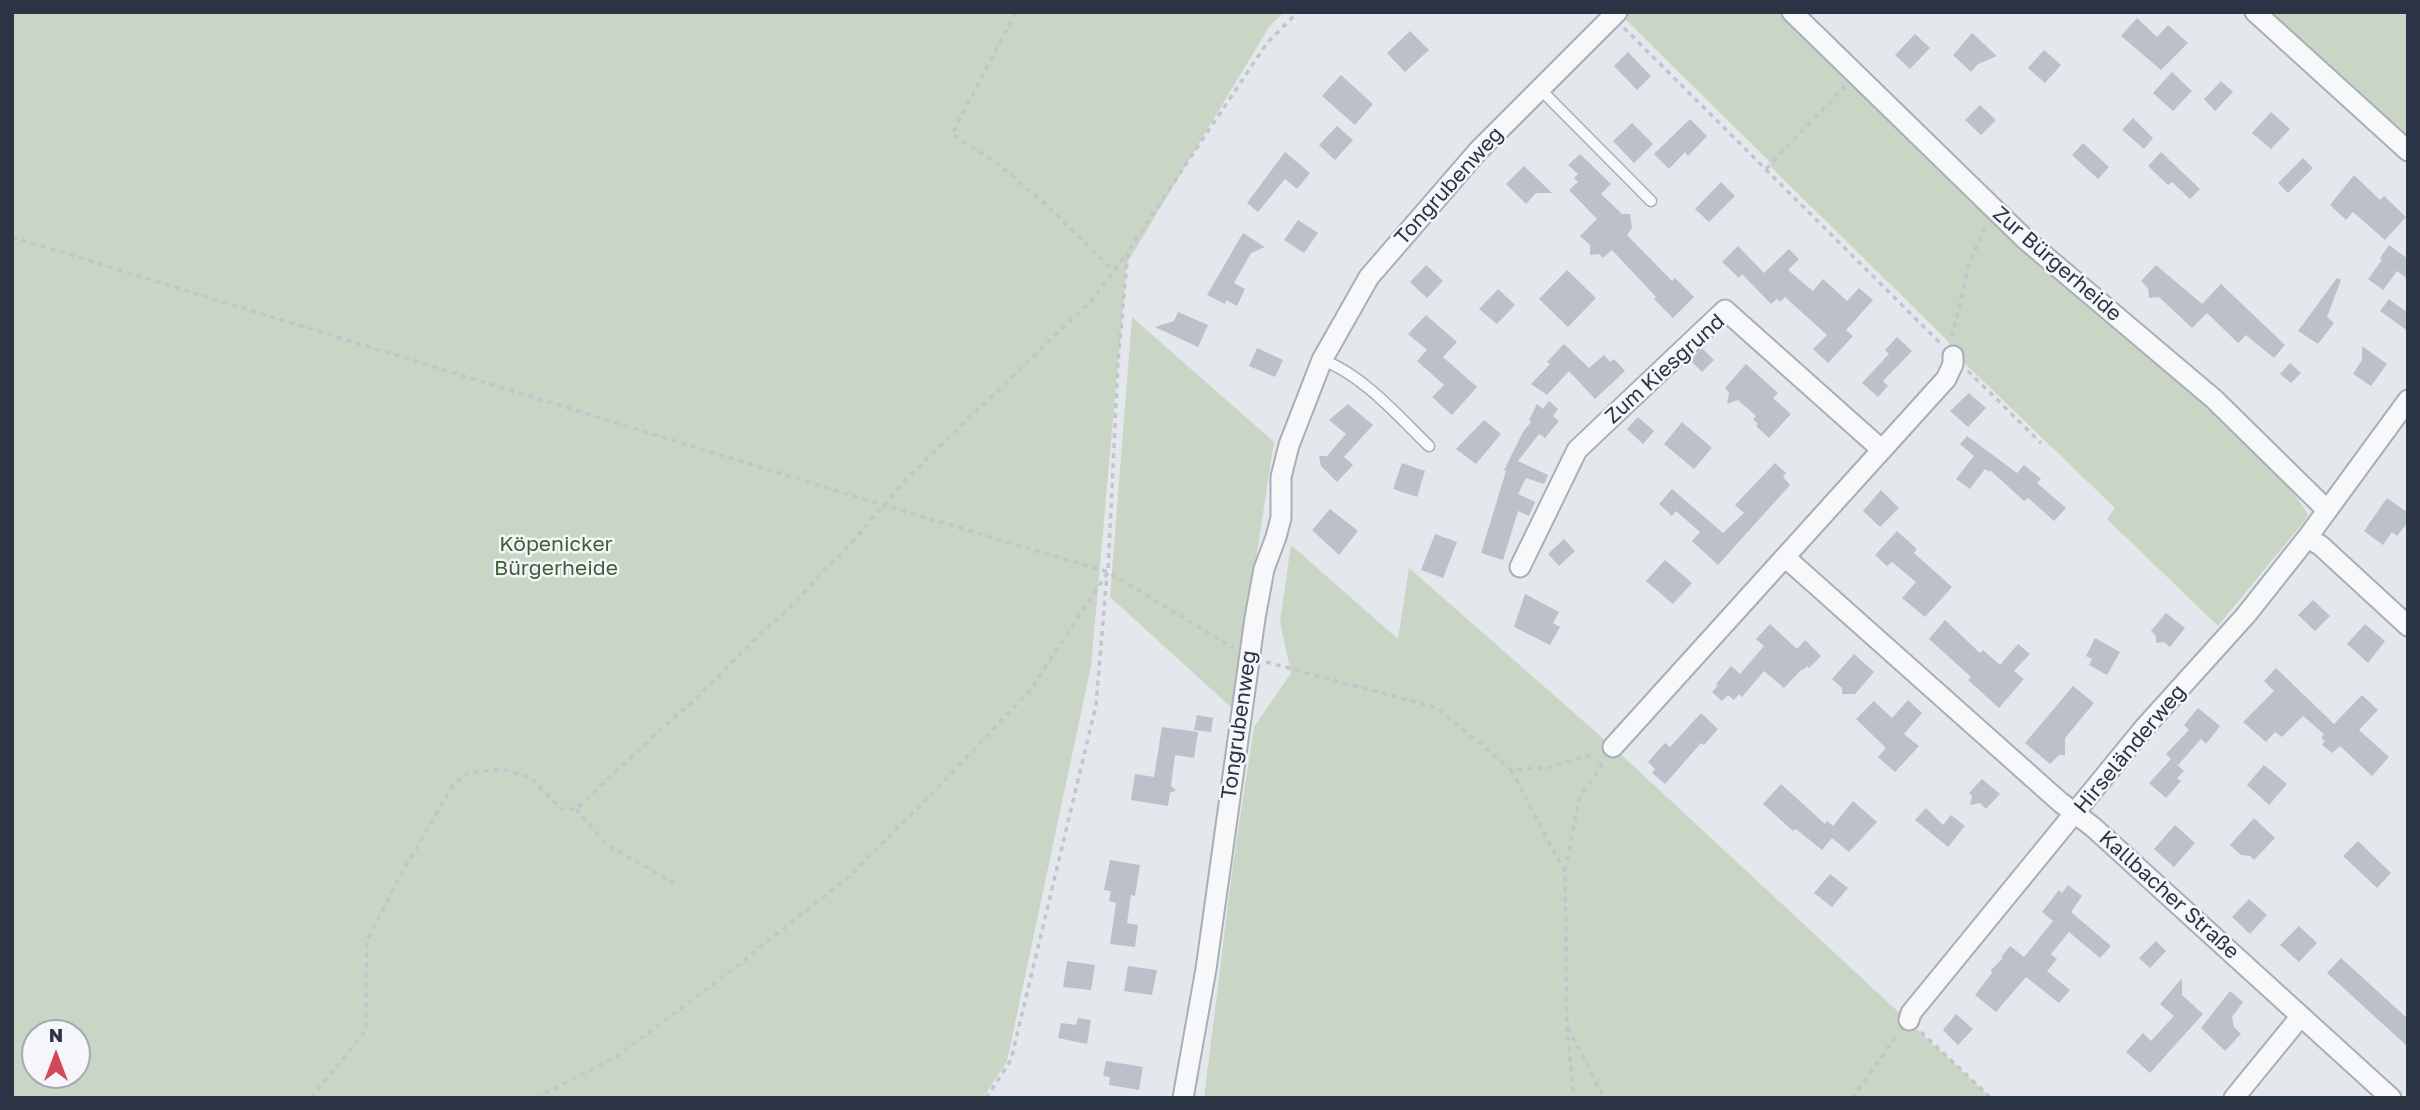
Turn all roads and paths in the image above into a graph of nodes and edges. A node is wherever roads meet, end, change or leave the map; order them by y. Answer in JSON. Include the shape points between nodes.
{"nodes":[{"id":1,"x":1016,"y":12,"type":"edge"},
{"id":2,"x":1298,"y":12,"type":"edge"},
{"id":3,"x":1792,"y":12,"type":"edge"},
{"id":4,"x":2255,"y":12,"type":"edge"},
{"id":5,"x":1614,"y":15,"type":"edge"},
{"id":6,"x":1856,"y":75,"type":"junction"},
{"id":7,"x":1540,"y":89,"type":"junction"},
{"id":8,"x":2408,"y":151,"type":"edge"},
{"id":9,"x":1766,"y":169,"type":"junction"},
{"id":10,"x":1651,"y":201,"type":"dead end"},
{"id":11,"x":1997,"y":213,"type":"junction"},
{"id":12,"x":12,"y":237,"type":"edge"},
{"id":13,"x":1128,"y":251,"type":"junction"},
{"id":14,"x":1113,"y":270,"type":"junction"},
{"id":15,"x":1953,"y":356,"type":"junction"},
{"id":16,"x":1322,"y":360,"type":"junction"},
{"id":17,"x":2408,"y":400,"type":"edge"},
{"id":18,"x":2041,"y":443,"type":"dead end"},
{"id":19,"x":1429,"y":446,"type":"dead end"},
{"id":20,"x":1882,"y":450,"type":"junction"},
{"id":21,"x":883,"y":505,"type":"junction"},
{"id":22,"x":2327,"y":510,"type":"junction"},
{"id":23,"x":2307,"y":538,"type":"junction"},
{"id":24,"x":1786,"y":558,"type":"junction"},
{"id":25,"x":1520,"y":567,"type":"dead end"},
{"id":26,"x":1108,"y":572,"type":"junction"},
{"id":27,"x":2408,"y":626,"type":"edge"},
{"id":28,"x":1249,"y":656,"type":"junction"},
{"id":29,"x":1613,"y":747,"type":"junction"},
{"id":30,"x":1511,"y":769,"type":"junction"},
{"id":31,"x":576,"y":809,"type":"junction"},
{"id":32,"x":2076,"y":813,"type":"junction"},
{"id":33,"x":1565,"y":872,"type":"junction"},
{"id":34,"x":674,"y":883,"type":"dead end"},
{"id":35,"x":2301,"y":1016,"type":"junction"},
{"id":36,"x":1909,"y":1020,"type":"junction"},
{"id":37,"x":1567,"y":1027,"type":"junction"},
{"id":38,"x":311,"y":1098,"type":"edge"},
{"id":39,"x":536,"y":1098,"type":"edge"},
{"id":40,"x":986,"y":1098,"type":"edge"},
{"id":41,"x":1183,"y":1098,"type":"edge"},
{"id":42,"x":1574,"y":1098,"type":"edge"},
{"id":43,"x":1604,"y":1098,"type":"edge"},
{"id":44,"x":1852,"y":1098,"type":"edge"},
{"id":45,"x":1991,"y":1098,"type":"edge"},
{"id":46,"x":2234,"y":1098,"type":"edge"},
{"id":47,"x":2391,"y":1098,"type":"edge"}],
"edges":[{"from":1,"to":14,"type":"path","via":[[953,134],[1042,201]]},
{"from":2,"to":13,"type":"path","via":[[1267,43]]},
{"from":3,"to":6,"type":"street","name":"Zur Bürgerheide"},
{"from":4,"to":8,"type":"street"},
{"from":5,"to":7,"type":"street","name":"Tongrubenweg"},
{"from":5,"to":9,"type":"path"},
{"from":6,"to":9,"type":"path"},
{"from":6,"to":11,"type":"street","name":"Zur Bürgerheide"},
{"from":7,"to":10,"type":"lane"},
{"from":7,"to":16,"type":"street","name":"Tongrubenweg","via":[[1478,151],[1384,258]]},
{"from":9,"to":15,"type":"path"},
{"from":11,"to":15,"type":"path","via":[[1985,225],[1969,264],[1954,323]]},
{"from":11,"to":22,"type":"street","name":"Zur Bürgerheide","via":[[2223,406]]},
{"from":12,"to":21,"type":"path"},
{"from":13,"to":14,"type":"path"},
{"from":13,"to":26,"type":"path"},
{"from":14,"to":21,"type":"path","via":[[1091,301]]},
{"from":15,"to":18,"type":"path"},
{"from":15,"to":20,"type":"street","via":[[1945,379]]},
{"from":16,"to":19,"type":"lane","via":[[1339,366]]},
{"from":16,"to":28,"type":"street","name":"Tongrubenweg","via":[[1284,465],[1280,518],[1264,569]]},
{"from":17,"to":22,"type":"street","name":"Hirseländerweg"},
{"from":20,"to":24,"type":"street"},
{"from":20,"to":25,"type":"street","name":"Zum Kiesgrund","via":[[1726,310],[1577,450]]},
{"from":21,"to":26,"type":"path"},
{"from":21,"to":31,"type":"path","via":[[784,613]]},
{"from":22,"to":23,"type":"street","name":"Hirseländerweg"},
{"from":23,"to":27,"type":"street"},
{"from":23,"to":32,"type":"street","name":"Hirseländerweg"},
{"from":24,"to":29,"type":"street"},
{"from":24,"to":32,"type":"street","name":"Kallbacher Straße"},
{"from":26,"to":28,"type":"path"},
{"from":26,"to":39,"type":"path","via":[[1031,689],[849,876],[616,1057]]},
{"from":26,"to":40,"type":"path","via":[[1096,705],[1011,1060]]},
{"from":28,"to":30,"type":"path","via":[[1438,708]]},
{"from":28,"to":41,"type":"street","name":"Tongrubenweg","via":[[1206,969]]},
{"from":29,"to":30,"type":"path","via":[[1551,767]]},
{"from":29,"to":33,"type":"path","via":[[1579,799]]},
{"from":30,"to":33,"type":"path"},
{"from":31,"to":34,"type":"path","via":[[606,844]]},
{"from":31,"to":38,"type":"path","via":[[561,808],[531,778],[502,769],[468,773],[453,785],[367,940],[366,1030]]},
{"from":32,"to":35,"type":"street","name":"Kallbacher Straße"},
{"from":32,"to":36,"type":"street","name":"Hirseländerweg"},
{"from":33,"to":37,"type":"path"},
{"from":35,"to":46,"type":"street"},
{"from":35,"to":47,"type":"street","name":"Kallbacher Straße"},
{"from":36,"to":44,"type":"path"},
{"from":36,"to":45,"type":"path"},
{"from":37,"to":42,"type":"path"},
{"from":37,"to":43,"type":"path"}]}
